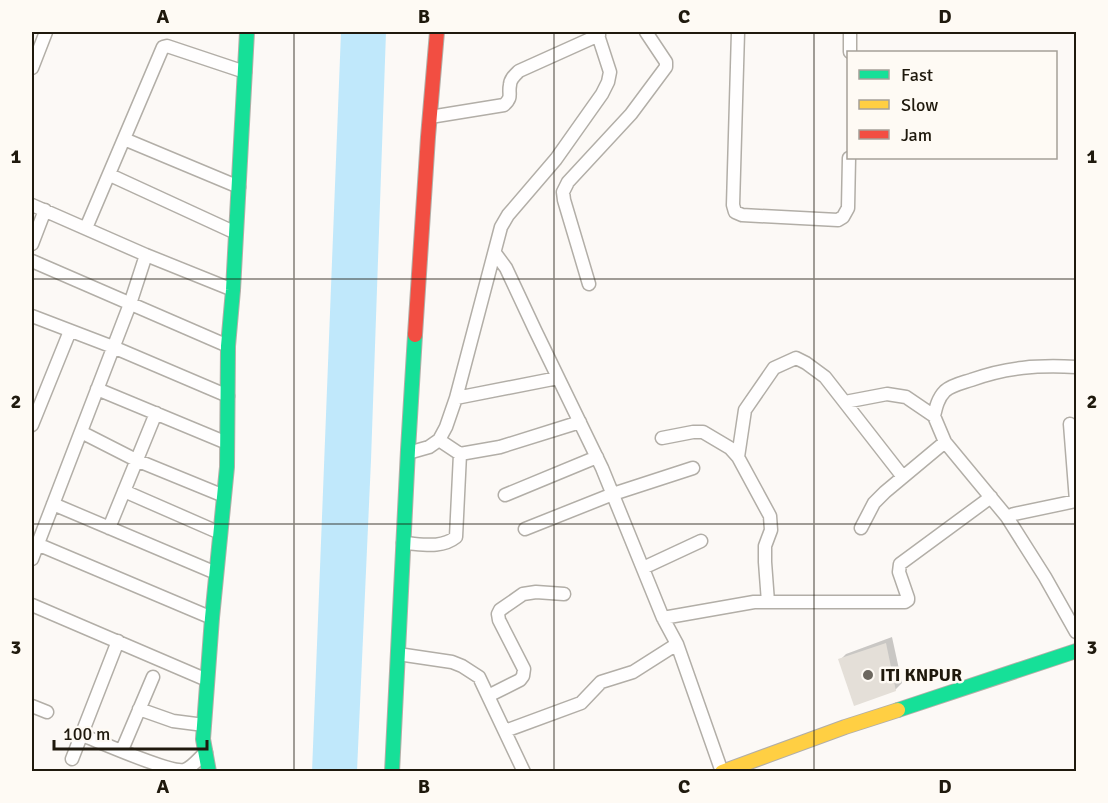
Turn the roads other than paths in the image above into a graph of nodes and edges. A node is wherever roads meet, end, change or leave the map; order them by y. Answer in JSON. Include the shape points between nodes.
{"nodes":[{"id":1,"x":46,"y":32,"type":"edge"},
{"id":2,"x":247,"y":32,"type":"edge"},
{"id":3,"x":437,"y":32,"type":"edge"},
{"id":4,"x":646,"y":32,"type":"edge"},
{"id":5,"x":738,"y":32,"type":"edge"},
{"id":6,"x":850,"y":32,"type":"edge"},
{"id":7,"x":598,"y":33,"type":"edge"},
{"id":8,"x":850,"y":51,"type":"edge"},
{"id":9,"x":32,"y":68,"type":"edge"},
{"id":10,"x":245,"y":72,"type":"junction"},
{"id":11,"x":430,"y":117,"type":"junction"},
{"id":12,"x":124,"y":139,"type":"junction"},
{"id":13,"x":849,"y":159,"type":"edge"},
{"id":14,"x":110,"y":175,"type":"junction"},
{"id":15,"x":239,"y":187,"type":"junction"},
{"id":16,"x":32,"y":205,"type":"edge"},
{"id":17,"x":45,"y":210,"type":"junction"},
{"id":18,"x":86,"y":228,"type":"junction"},
{"id":19,"x":236,"y":233,"type":"junction"},
{"id":20,"x":32,"y":244,"type":"edge"},
{"id":21,"x":495,"y":253,"type":"junction"},
{"id":22,"x":146,"y":255,"type":"junction"},
{"id":23,"x":32,"y":261,"type":"edge"},
{"id":24,"x":589,"y":284,"type":"dead end"},
{"id":25,"x":233,"y":290,"type":"junction"},
{"id":26,"x":130,"y":304,"type":"junction"},
{"id":27,"x":32,"y":316,"type":"edge"},
{"id":28,"x":70,"y":331,"type":"junction"},
{"id":29,"x":228,"y":346,"type":"junction"},
{"id":30,"x":113,"y":347,"type":"junction"},
{"id":31,"x":1077,"y":367,"type":"edge"},
{"id":32,"x":558,"y":378,"type":"junction"},
{"id":33,"x":97,"y":389,"type":"junction"},
{"id":34,"x":228,"y":396,"type":"junction"},
{"id":35,"x":456,"y":398,"type":"junction"},
{"id":36,"x":845,"y":402,"type":"junction"},
{"id":37,"x":156,"y":413,"type":"junction"},
{"id":38,"x":934,"y":416,"type":"junction"},
{"id":39,"x":580,"y":422,"type":"junction"},
{"id":40,"x":1070,"y":424,"type":"dead end"},
{"id":41,"x":32,"y":425,"type":"edge"},
{"id":42,"x":81,"y":432,"type":"junction"},
{"id":43,"x":662,"y":438,"type":"dead end"},
{"id":44,"x":439,"y":440,"type":"junction"},
{"id":45,"x":945,"y":442,"type":"junction"},
{"id":46,"x":227,"y":443,"type":"junction"},
{"id":47,"x":408,"y":453,"type":"junction"},
{"id":48,"x":460,"y":454,"type":"junction"},
{"id":49,"x":597,"y":457,"type":"junction"},
{"id":50,"x":738,"y":457,"type":"junction"},
{"id":51,"x":136,"y":460,"type":"junction"},
{"id":52,"x":693,"y":468,"type":"dead end"},
{"id":53,"x":903,"y":477,"type":"junction"},
{"id":54,"x":124,"y":491,"type":"junction"},
{"id":55,"x":613,"y":494,"type":"junction"},
{"id":56,"x":506,"y":495,"type":"dead end"},
{"id":57,"x":224,"y":496,"type":"junction"},
{"id":58,"x":991,"y":497,"type":"junction"},
{"id":59,"x":1077,"y":501,"type":"edge"},
{"id":60,"x":53,"y":504,"type":"junction"},
{"id":61,"x":1007,"y":517,"type":"junction"},
{"id":62,"x":109,"y":528,"type":"junction"},
{"id":63,"x":861,"y":528,"type":"dead end"},
{"id":64,"x":525,"y":529,"type":"dead end"},
{"id":65,"x":220,"y":533,"type":"junction"},
{"id":66,"x":701,"y":541,"type":"dead end"},
{"id":67,"x":403,"y":543,"type":"junction"},
{"id":68,"x":37,"y":544,"type":"junction"},
{"id":69,"x":32,"y":559,"type":"edge"},
{"id":70,"x":643,"y":568,"type":"junction"},
{"id":71,"x":216,"y":573,"type":"junction"},
{"id":72,"x":564,"y":594,"type":"dead end"},
{"id":73,"x":768,"y":602,"type":"junction"},
{"id":74,"x":32,"y":605,"type":"edge"},
{"id":75,"x":212,"y":618,"type":"junction"},
{"id":76,"x":663,"y":618,"type":"junction"},
{"id":77,"x":1077,"y":632,"type":"edge"},
{"id":78,"x":118,"y":641,"type":"junction"},
{"id":79,"x":677,"y":644,"type":"junction"},
{"id":80,"x":1077,"y":651,"type":"edge"},
{"id":81,"x":398,"y":654,"type":"junction"},
{"id":82,"x":153,"y":677,"type":"dead end"},
{"id":83,"x":207,"y":680,"type":"junction"},
{"id":84,"x":488,"y":696,"type":"junction"},
{"id":85,"x":32,"y":706,"type":"edge"},
{"id":86,"x":139,"y":709,"type":"junction"},
{"id":87,"x":47,"y":712,"type":"dead end"},
{"id":88,"x":204,"y":725,"type":"junction"},
{"id":89,"x":506,"y":731,"type":"junction"},
{"id":90,"x":82,"y":735,"type":"junction"},
{"id":91,"x":122,"y":750,"type":"junction"},
{"id":92,"x":206,"y":752,"type":"junction"},
{"id":93,"x":72,"y":759,"type":"dead end"},
{"id":94,"x":209,"y":771,"type":"edge"},
{"id":95,"x":392,"y":771,"type":"edge"},
{"id":96,"x":524,"y":771,"type":"edge"},
{"id":97,"x":722,"y":771,"type":"edge"}],
"edges":[{"from":1,"to":9,"type":"street"},
{"from":2,"to":10,"type":"street"},
{"from":3,"to":11,"type":"street"},
{"from":4,"to":24,"type":"street","via":[[666,67],[563,192]]},
{"from":5,"to":13,"type":"street","via":[[735,212],[838,220],[848,208]]},
{"from":6,"to":8,"type":"street"},
{"from":7,"to":11,"type":"street","via":[[519,71],[510,83],[510,98],[504,105]]},
{"from":7,"to":21,"type":"street","via":[[610,72],[608,82],[556,159],[508,215]]},
{"from":10,"to":12,"type":"street","via":[[163,47]]},
{"from":10,"to":15,"type":"street"},
{"from":11,"to":47,"type":"street"},
{"from":12,"to":14,"type":"street"},
{"from":12,"to":15,"type":"street"},
{"from":14,"to":18,"type":"street"},
{"from":14,"to":19,"type":"street"},
{"from":15,"to":19,"type":"street"},
{"from":16,"to":17,"type":"street"},
{"from":17,"to":18,"type":"street"},
{"from":17,"to":20,"type":"street"},
{"from":18,"to":22,"type":"street"},
{"from":19,"to":25,"type":"street"},
{"from":21,"to":32,"type":"street","via":[[506,268]]},
{"from":21,"to":35,"type":"street"},
{"from":22,"to":25,"type":"street"},
{"from":22,"to":26,"type":"street"},
{"from":23,"to":26,"type":"street"},
{"from":25,"to":29,"type":"street"},
{"from":26,"to":29,"type":"street"},
{"from":26,"to":30,"type":"street"},
{"from":27,"to":28,"type":"street"},
{"from":28,"to":30,"type":"street"},
{"from":28,"to":41,"type":"street"},
{"from":29,"to":34,"type":"street"},
{"from":30,"to":33,"type":"street"},
{"from":30,"to":34,"type":"street"},
{"from":31,"to":38,"type":"street","via":[[1018,367],[955,385],[939,400]]},
{"from":32,"to":35,"type":"street"},
{"from":32,"to":39,"type":"street"},
{"from":33,"to":37,"type":"street"},
{"from":33,"to":42,"type":"street"},
{"from":34,"to":46,"type":"street"},
{"from":35,"to":44,"type":"street"},
{"from":36,"to":38,"type":"street","via":[[887,394],[906,398]]},
{"from":36,"to":50,"type":"street","via":[[825,377],[796,358],[774,368],[745,410]]},
{"from":36,"to":53,"type":"street"},
{"from":37,"to":46,"type":"street"},
{"from":37,"to":51,"type":"street"},
{"from":38,"to":45,"type":"street"},
{"from":39,"to":48,"type":"street","via":[[500,447]]},
{"from":39,"to":49,"type":"street"},
{"from":40,"to":59,"type":"street"},
{"from":42,"to":51,"type":"street"},
{"from":42,"to":60,"type":"street"},
{"from":43,"to":50,"type":"street","via":[[703,432]]},
{"from":44,"to":47,"type":"street"},
{"from":44,"to":48,"type":"street"},
{"from":45,"to":53,"type":"street"},
{"from":45,"to":58,"type":"street"},
{"from":46,"to":57,"type":"street"},
{"from":47,"to":67,"type":"street"},
{"from":48,"to":67,"type":"street","via":[[456,537],[441,545]]},
{"from":49,"to":55,"type":"street"},
{"from":49,"to":56,"type":"street"},
{"from":50,"to":73,"type":"street","via":[[770,516],[771,530],[765,546]]},
{"from":51,"to":54,"type":"street"},
{"from":51,"to":57,"type":"street"},
{"from":52,"to":55,"type":"street"},
{"from":53,"to":63,"type":"street","via":[[874,503]]},
{"from":54,"to":62,"type":"street"},
{"from":54,"to":65,"type":"street"},
{"from":55,"to":64,"type":"street"},
{"from":55,"to":70,"type":"street"},
{"from":57,"to":65,"type":"street"},
{"from":58,"to":61,"type":"street"},
{"from":58,"to":73,"type":"street","via":[[900,564],[908,598],[905,602]]},
{"from":59,"to":61,"type":"street"},
{"from":60,"to":62,"type":"street"},
{"from":60,"to":68,"type":"street"},
{"from":61,"to":77,"type":"street"},
{"from":62,"to":71,"type":"street"},
{"from":65,"to":71,"type":"street"},
{"from":66,"to":70,"type":"street"},
{"from":67,"to":81,"type":"street"},
{"from":68,"to":69,"type":"street"},
{"from":68,"to":75,"type":"street"},
{"from":70,"to":76,"type":"street"},
{"from":71,"to":75,"type":"street"},
{"from":72,"to":84,"type":"street","via":[[523,594],[500,610],[499,621],[524,669],[520,680]]},
{"from":73,"to":76,"type":"street"},
{"from":74,"to":78,"type":"street"},
{"from":75,"to":83,"type":"street"},
{"from":76,"to":79,"type":"street"},
{"from":78,"to":83,"type":"street"},
{"from":78,"to":90,"type":"street"},
{"from":79,"to":89,"type":"street","via":[[633,672],[601,682],[581,703]]},
{"from":79,"to":97,"type":"street"},
{"from":80,"to":97,"type":"street"},
{"from":81,"to":84,"type":"street","via":[[462,666],[479,677]]},
{"from":81,"to":95,"type":"street"},
{"from":82,"to":86,"type":"street"},
{"from":83,"to":88,"type":"street"},
{"from":84,"to":89,"type":"street"},
{"from":85,"to":87,"type":"street"},
{"from":86,"to":88,"type":"street","via":[[173,721]]},
{"from":86,"to":91,"type":"street"},
{"from":88,"to":92,"type":"street"},
{"from":89,"to":96,"type":"street"},
{"from":90,"to":91,"type":"street"},
{"from":90,"to":93,"type":"street"},
{"from":91,"to":92,"type":"street","via":[[176,770],[186,770]]},
{"from":92,"to":94,"type":"street"}]}
